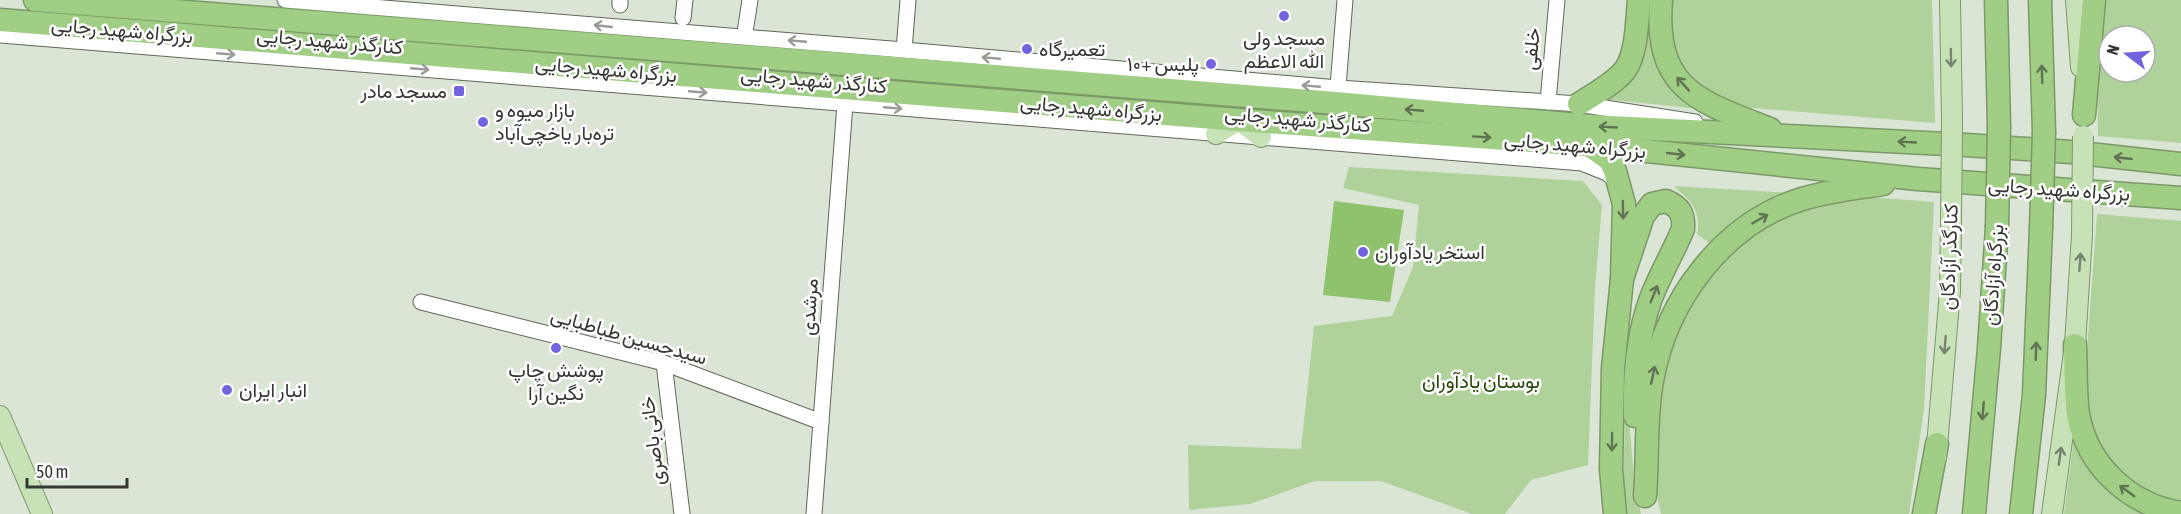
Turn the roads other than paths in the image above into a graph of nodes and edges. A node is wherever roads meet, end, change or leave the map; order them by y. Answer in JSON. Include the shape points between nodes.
{"nodes":[{"id":1,"x":35,"y":0,"type":"edge"},
{"id":2,"x":285,"y":0,"type":"edge"},
{"id":3,"x":685,"y":0,"type":"edge"},
{"id":4,"x":750,"y":0,"type":"edge"},
{"id":5,"x":908,"y":0,"type":"edge"},
{"id":6,"x":1345,"y":0,"type":"edge"},
{"id":7,"x":1557,"y":0,"type":"edge"},
{"id":8,"x":1639,"y":0,"type":"edge"},
{"id":9,"x":1661,"y":0,"type":"edge"},
{"id":10,"x":1950,"y":0,"type":"edge"},
{"id":11,"x":1991,"y":0,"type":"edge"},
{"id":12,"x":1996,"y":0,"type":"edge"},
{"id":13,"x":2040,"y":0,"type":"edge"},
{"id":14,"x":2076,"y":0,"type":"edge"},
{"id":15,"x":2094,"y":0,"type":"edge"},
{"id":16,"x":399,"y":4,"type":"edge"},
{"id":17,"x":683,"y":18,"type":"dead end"},
{"id":18,"x":0,"y":20,"type":"edge"},
{"id":19,"x":1997,"y":27,"type":"junction"},
{"id":20,"x":746,"y":32,"type":"dead end"},
{"id":21,"x":0,"y":36,"type":"edge"},
{"id":22,"x":904,"y":50,"type":"junction"},
{"id":23,"x":1337,"y":96,"type":"junction"},
{"id":24,"x":1548,"y":102,"type":"junction"},
{"id":25,"x":845,"y":104,"type":"junction"},
{"id":26,"x":1579,"y":104,"type":"junction"},
{"id":27,"x":1239,"y":120,"type":"junction"},
{"id":28,"x":2084,"y":125,"type":"junction"},
{"id":29,"x":1216,"y":134,"type":"junction"},
{"id":30,"x":1262,"y":137,"type":"junction"},
{"id":31,"x":1791,"y":137,"type":"junction"},
{"id":32,"x":1588,"y":145,"type":"junction"},
{"id":33,"x":2181,"y":164,"type":"edge"},
{"id":34,"x":1918,"y":179,"type":"junction"},
{"id":35,"x":1619,"y":183,"type":"junction"},
{"id":36,"x":2181,"y":198,"type":"edge"},
{"id":37,"x":1622,"y":279,"type":"junction"},
{"id":38,"x":421,"y":302,"type":"dead end"},
{"id":39,"x":2075,"y":345,"type":"junction"},
{"id":40,"x":664,"y":363,"type":"junction"},
{"id":41,"x":821,"y":422,"type":"junction"},
{"id":42,"x":2,"y":429,"type":"edge"},
{"id":43,"x":1937,"y":444,"type":"junction"},
{"id":44,"x":1648,"y":505,"type":"edge"},
{"id":45,"x":2181,"y":513,"type":"edge"},
{"id":46,"x":42,"y":514,"type":"edge"},
{"id":47,"x":682,"y":514,"type":"edge"},
{"id":48,"x":814,"y":514,"type":"edge"},
{"id":49,"x":1615,"y":514,"type":"edge"},
{"id":50,"x":1924,"y":514,"type":"edge"},
{"id":51,"x":1930,"y":514,"type":"edge"},
{"id":52,"x":1974,"y":514,"type":"edge"},
{"id":53,"x":2021,"y":514,"type":"edge"},
{"id":54,"x":2052,"y":514,"type":"edge"}],
"edges":[{"from":1,"to":23,"type":"highway","name":"بزرگراه شهید رجایی"},
{"from":2,"to":16,"type":"street","name":"کنارگذر شهید رجایی"},
{"from":3,"to":17,"type":"street"},
{"from":4,"to":20,"type":"street"},
{"from":5,"to":22,"type":"street"},
{"from":6,"to":23,"type":"street"},
{"from":7,"to":24,"type":"street","name":"خلفی"},
{"from":8,"to":26,"type":"highway","via":[[1630,60],[1624,70]]},
{"from":31,"to":9,"type":"highway","one_way":true,"via":[[1711,107],[1687,90],[1665,54]]},
{"from":10,"to":43,"type":"main road","name":"کنارگذر آزادگان","one_way":true,"bridge":true,"via":[[1950,291]]},
{"from":11,"to":19,"type":"highway"},
{"from":12,"to":19,"type":"highway","name":"بزرگراه آزادگان"},
{"from":53,"to":13,"type":"highway","one_way":true,"bridge":true,"via":[[2034,395],[2041,229],[2044,132]]},
{"from":14,"to":28,"type":"main road"},
{"from":15,"to":28,"type":"highway"},
{"from":22,"to":16,"type":"street","name":"کنارگذر شهید رجایی","one_way":true},
{"from":18,"to":27,"type":"highway","name":"بزرگراه شهید رجایی"},
{"from":19,"to":52,"type":"highway","name":"بزرگراه آزادگان","one_way":true,"bridge":true,"via":[[1997,227]]},
{"from":21,"to":25,"type":"street","name":"کنارگذر شهید رجایی","one_way":true},
{"from":23,"to":22,"type":"street","name":"کنارگذر شهید رجایی","one_way":true},
{"from":23,"to":24,"type":"street","name":"کنارگذر شهید رجایی"},
{"from":31,"to":23,"type":"highway","name":"بزرگراه شهید رجایی","one_way":true,"via":[[1590,126]]},
{"from":24,"to":26,"type":"street","name":"کنارگذر شهید رجایی"},
{"from":25,"to":29,"type":"street","name":"کنارگذر شهید رجایی","one_way":true},
{"from":25,"to":41,"type":"street","name":"مرشدی"},
{"from":26,"to":31,"type":"street","name":"کنارگذر شهید رجایی"},
{"from":27,"to":29,"type":"main road"},
{"from":27,"to":30,"type":"main road"},
{"from":27,"to":32,"type":"highway","name":"بزرگراه شهید رجایی","one_way":true},
{"from":39,"to":28,"type":"main road","one_way":true,"bridge":true},
{"from":29,"to":30,"type":"street","name":"کنارگذر شهید رجایی"},
{"from":30,"to":35,"type":"street","name":"کنارگذر شهید رجایی","via":[[1582,164],[1607,173]]},
{"from":33,"to":31,"type":"highway","name":"بزرگراه شهید رجایی","one_way":true,"via":[[2060,151]]},
{"from":32,"to":34,"type":"highway","name":"بزرگراه شهید رجایی","one_way":true},
{"from":32,"to":35,"type":"highway","via":[[1610,160]]},
{"from":34,"to":36,"type":"highway","name":"بزرگراه شهید رجایی"},
{"from":44,"to":34,"type":"highway","one_way":true,"via":[[1647,410],[1658,355],[1684,294],[1714,255],[1752,224],[1800,200]]},
{"from":35,"to":37,"type":"highway","one_way":true,"via":[[1624,204]]},
{"from":44,"to":37,"type":"highway","one_way":true,"via":[[1638,468],[1637,359],[1651,300],[1683,229],[1679,208],[1666,201],[1652,204],[1643,216]]},
{"from":37,"to":49,"type":"highway","one_way":true,"via":[[1613,368],[1611,468]]},
{"from":38,"to":40,"type":"street","name":"سیدحسین طباطبایی"},
{"from":45,"to":39,"type":"highway","one_way":true,"via":[[2137,499],[2104,472],[2087,442],[2078,415]]},
{"from":54,"to":39,"type":"main road","one_way":true},
{"from":40,"to":41,"type":"street","name":"سیدحسین طباطبایی"},
{"from":40,"to":47,"type":"street","name":"خانی باصری"},
{"from":41,"to":48,"type":"street","name":"مرشدی"},
{"from":42,"to":46,"type":"main road"},
{"from":43,"to":50,"type":"highway"},
{"from":43,"to":51,"type":"main road","name":"کنارگذر آزادگان"}]}
